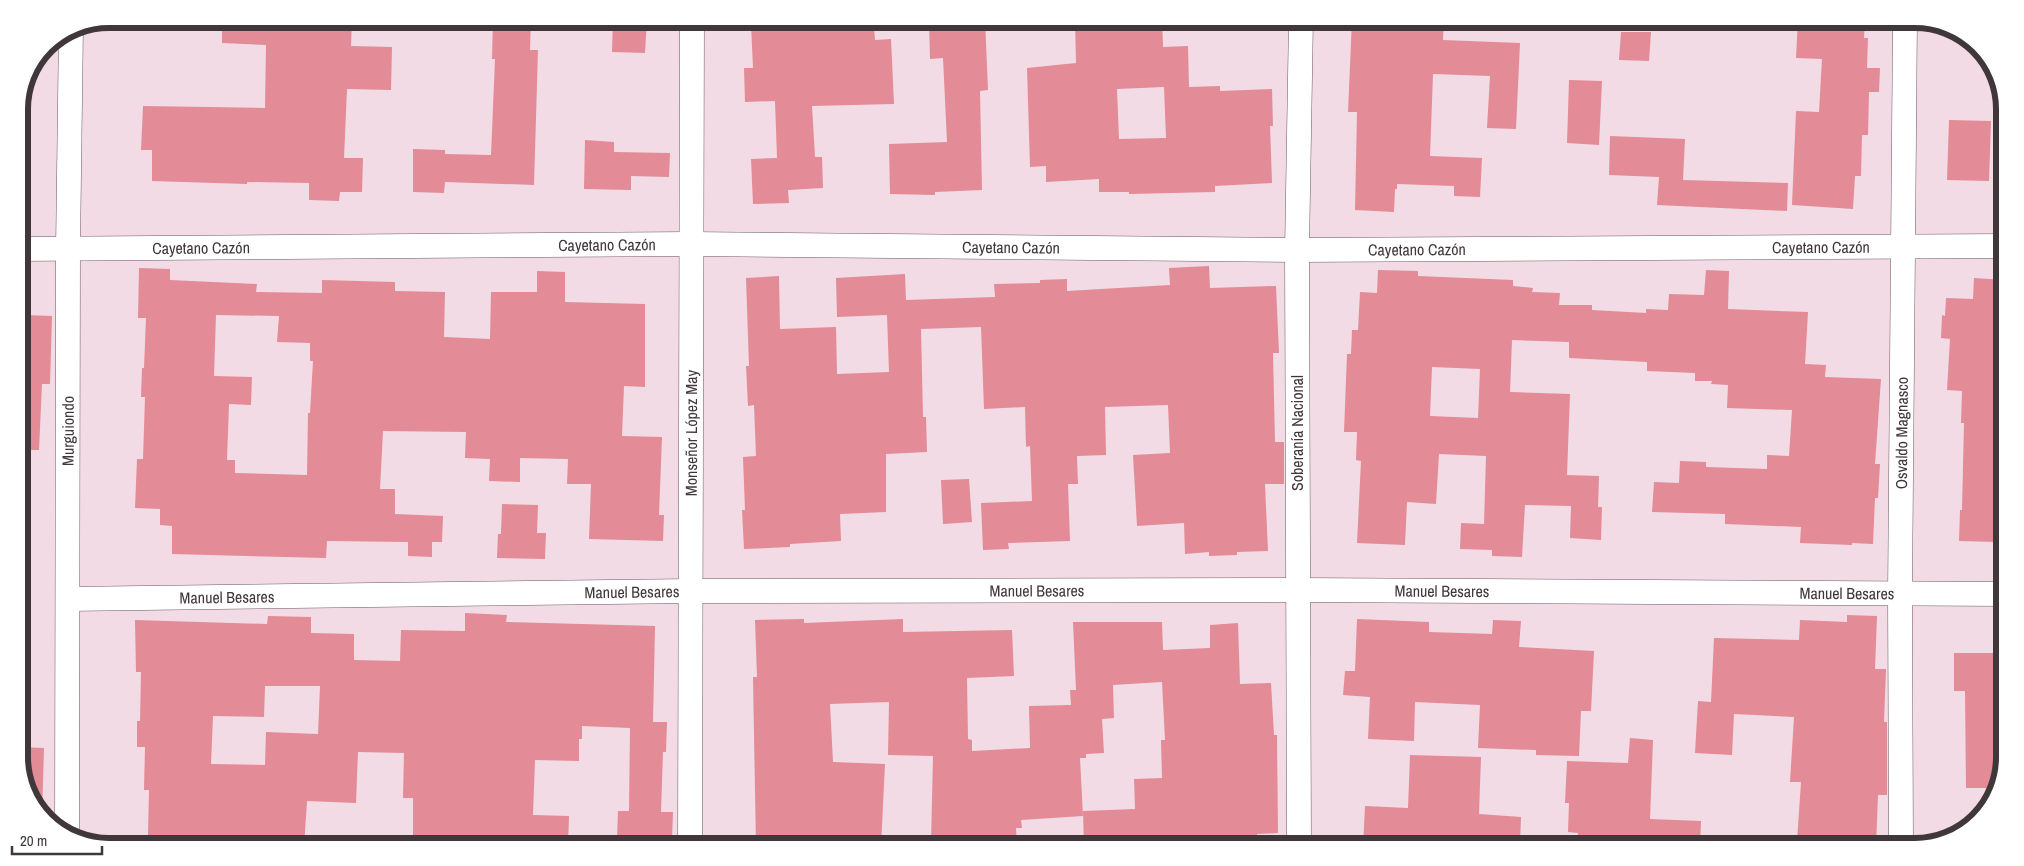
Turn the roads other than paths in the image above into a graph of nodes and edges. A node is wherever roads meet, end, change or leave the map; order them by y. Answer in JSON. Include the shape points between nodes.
{"nodes":[{"id":1,"x":692,"y":28,"type":"edge"},
{"id":2,"x":1301,"y":28,"type":"edge"},
{"id":3,"x":1905,"y":28,"type":"edge"},
{"id":4,"x":71,"y":37,"type":"edge"},
{"id":5,"x":691,"y":244,"type":"junction"},
{"id":6,"x":1904,"y":246,"type":"junction"},
{"id":7,"x":1996,"y":246,"type":"edge"},
{"id":8,"x":68,"y":248,"type":"junction"},
{"id":9,"x":28,"y":249,"type":"edge"},
{"id":10,"x":1297,"y":250,"type":"junction"},
{"id":11,"x":691,"y":590,"type":"junction"},
{"id":12,"x":1297,"y":590,"type":"junction"},
{"id":13,"x":1900,"y":594,"type":"junction"},
{"id":14,"x":1997,"y":594,"type":"edge"},
{"id":15,"x":68,"y":599,"type":"junction"},
{"id":16,"x":67,"y":827,"type":"edge"},
{"id":17,"x":690,"y":838,"type":"edge"},
{"id":18,"x":1299,"y":838,"type":"edge"},
{"id":19,"x":1901,"y":838,"type":"edge"}],
"edges":[{"from":1,"to":5,"type":"street","name":"Monseñor López May"},
{"from":2,"to":10,"type":"street","name":"Soberanía Nacional"},
{"from":3,"to":6,"type":"street","name":"Osvaldo Magnasco"},
{"from":4,"to":8,"type":"street","name":"Murguiondo"},
{"from":5,"to":8,"type":"street","name":"Cayetano Cazón"},
{"from":5,"to":10,"type":"street","name":"Cayetano Cazón"},
{"from":5,"to":11,"type":"street","name":"Monseñor López May"},
{"from":6,"to":7,"type":"street","name":"Cayetano Cazón"},
{"from":6,"to":10,"type":"street","name":"Cayetano Cazón"},
{"from":6,"to":13,"type":"street","name":"Osvaldo Magnasco"},
{"from":8,"to":9,"type":"street","name":"Cayetano Cazón"},
{"from":8,"to":15,"type":"street","name":"Murguiondo"},
{"from":10,"to":12,"type":"street","name":"Soberanía Nacional"},
{"from":11,"to":12,"type":"street","name":"Manuel Besares"},
{"from":11,"to":15,"type":"street","name":"Manuel Besares"},
{"from":11,"to":17,"type":"street","name":"Monseñor López May"},
{"from":12,"to":13,"type":"street","name":"Manuel Besares"},
{"from":12,"to":18,"type":"street","name":"Soberanía Nacional"},
{"from":13,"to":14,"type":"street","name":"Manuel Besares"},
{"from":13,"to":19,"type":"street","name":"Osvaldo Magnasco"},
{"from":15,"to":16,"type":"street","name":"Murguiondo"}]}
